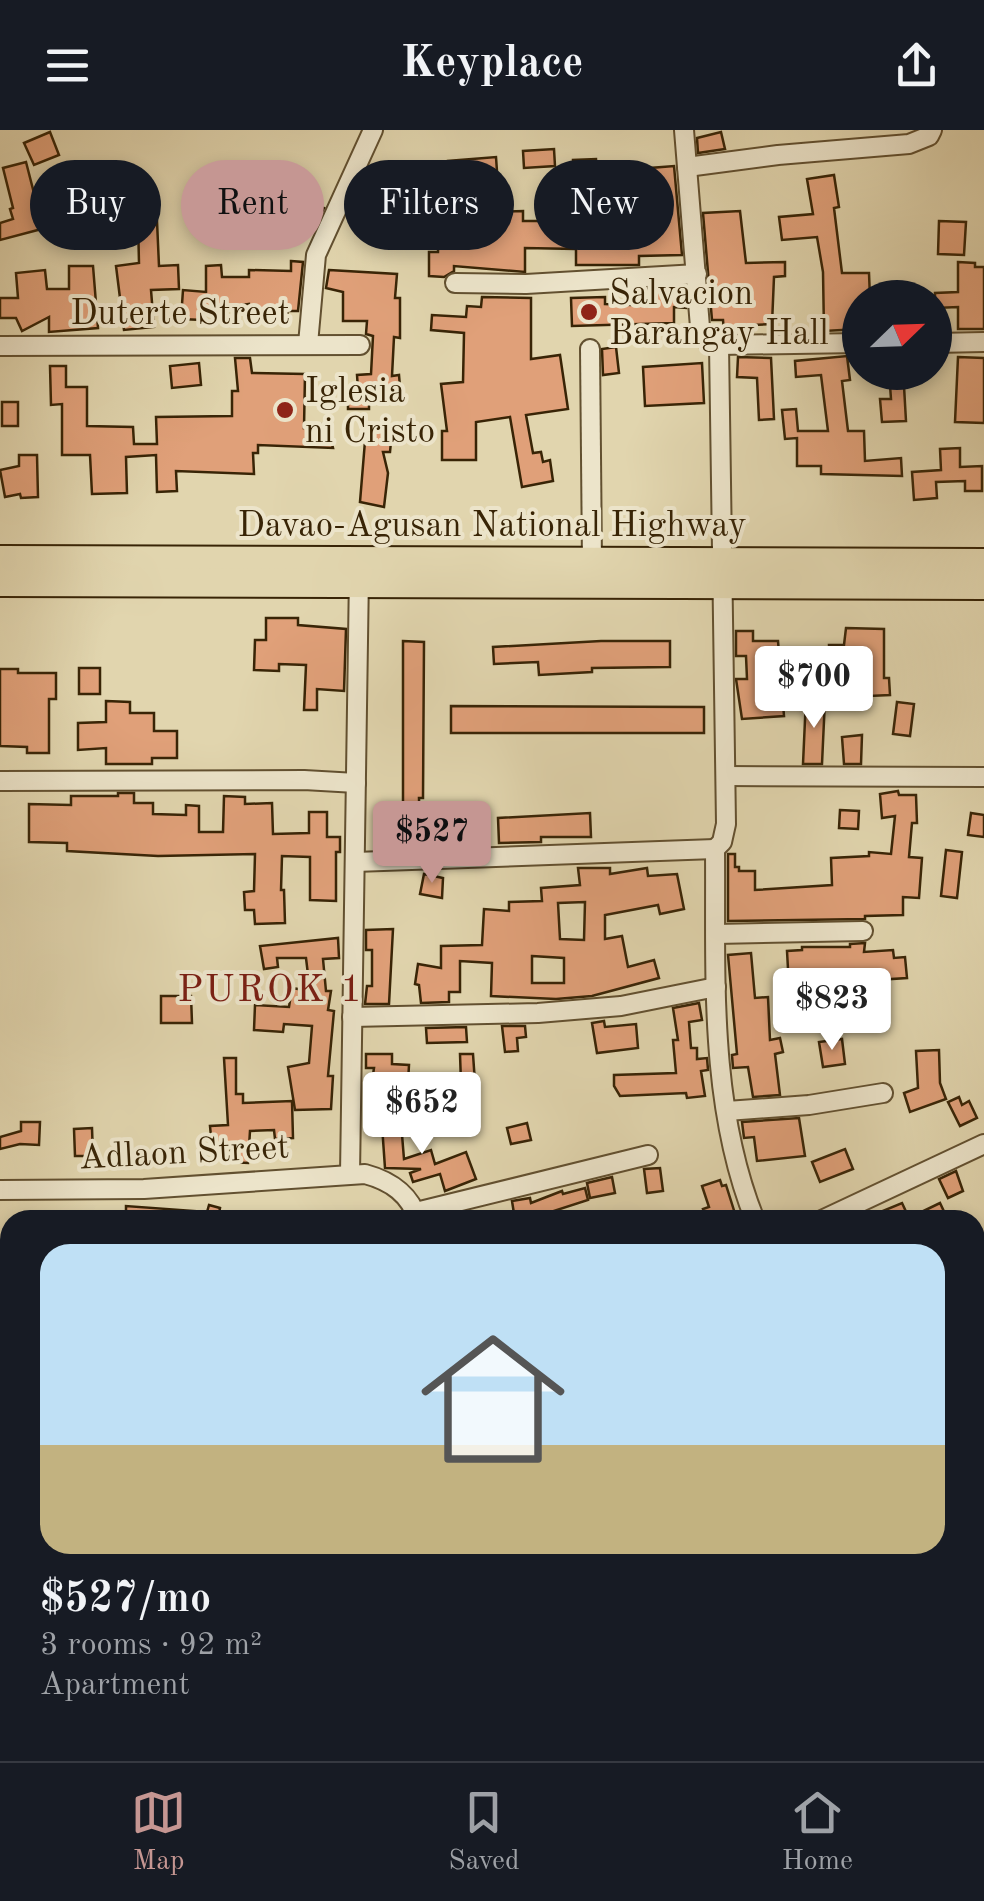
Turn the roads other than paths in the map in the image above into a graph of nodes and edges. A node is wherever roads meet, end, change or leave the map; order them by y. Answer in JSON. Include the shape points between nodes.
{"nodes":[{"id":1,"x":374,"y":130,"type":"edge"},
{"id":2,"x":684,"y":130,"type":"edge"},
{"id":3,"x":932,"y":130,"type":"edge"},
{"id":4,"x":687,"y":167,"type":"junction"},
{"id":5,"x":697,"y":274,"type":"junction"},
{"id":6,"x":455,"y":283,"type":"dead end"},
{"id":7,"x":952,"y":342,"type":"edge"},
{"id":8,"x":984,"y":342,"type":"edge"},
{"id":9,"x":308,"y":344,"type":"junction"},
{"id":10,"x":842,"y":344,"type":"edge"},
{"id":11,"x":360,"y":345,"type":"dead end"},
{"id":12,"x":720,"y":345,"type":"junction"},
{"id":13,"x":0,"y":346,"type":"edge"},
{"id":14,"x":590,"y":349,"type":"dead end"},
{"id":15,"x":0,"y":560,"type":"edge"},
{"id":16,"x":592,"y":562,"type":"junction"},
{"id":17,"x":984,"y":562,"type":"edge"},
{"id":18,"x":191,"y":571,"type":"junction"},
{"id":19,"x":359,"y":572,"type":"junction"},
{"id":20,"x":535,"y":572,"type":"junction"},
{"id":21,"x":722,"y":573,"type":"junction"},
{"id":22,"x":943,"y":574,"type":"junction"},
{"id":23,"x":0,"y":582,"type":"edge"},
{"id":24,"x":984,"y":585,"type":"edge"},
{"id":25,"x":726,"y":776,"type":"junction"},
{"id":26,"x":984,"y":776,"type":"edge"},
{"id":27,"x":0,"y":782,"type":"edge"},
{"id":28,"x":356,"y":783,"type":"junction"},
{"id":29,"x":716,"y":849,"type":"junction"},
{"id":30,"x":355,"y":862,"type":"junction"},
{"id":31,"x":863,"y":931,"type":"dead end"},
{"id":32,"x":716,"y":934,"type":"junction"},
{"id":33,"x":716,"y":987,"type":"junction"},
{"id":34,"x":352,"y":1017,"type":"junction"},
{"id":35,"x":883,"y":1093,"type":"dead end"},
{"id":36,"x":728,"y":1111,"type":"junction"},
{"id":37,"x":984,"y":1144,"type":"edge"},
{"id":38,"x":648,"y":1156,"type":"dead end"},
{"id":39,"x":350,"y":1174,"type":"junction"},
{"id":40,"x":0,"y":1190,"type":"edge"},
{"id":41,"x":413,"y":1210,"type":"edge"},
{"id":42,"x":440,"y":1210,"type":"edge"},
{"id":43,"x":752,"y":1210,"type":"edge"},
{"id":44,"x":843,"y":1210,"type":"edge"}],
"edges":[{"from":1,"to":9,"type":"street","via":[[316,255]]},
{"from":2,"to":4,"type":"street"},
{"from":3,"to":4,"type":"street","via":[[908,144]]},
{"from":4,"to":5,"type":"street"},
{"from":5,"to":6,"type":"street"},
{"from":5,"to":12,"type":"street","via":[[702,334]]},
{"from":7,"to":8,"type":"street"},
{"from":9,"to":11,"type":"street","name":"Duterte Street"},
{"from":9,"to":13,"type":"street","name":"Duterte Street"},
{"from":10,"to":12,"type":"street"},
{"from":12,"to":21,"type":"street"},
{"from":14,"to":16,"type":"street"},
{"from":15,"to":18,"type":"highway","name":"Davao-Agusan National Highway"},
{"from":16,"to":20,"type":"highway","name":"Davao-Agusan National Highway"},
{"from":16,"to":21,"type":"highway","name":"Davao-Agusan National Highway"},
{"from":17,"to":22,"type":"highway","name":"Davao-Agusan National Highway"},
{"from":18,"to":19,"type":"highway","name":"Davao-Agusan National Highway"},
{"from":18,"to":23,"type":"highway","name":"Davao-Agusan National Highway"},
{"from":19,"to":20,"type":"highway","name":"Davao-Agusan National Highway"},
{"from":19,"to":28,"type":"street"},
{"from":20,"to":21,"type":"highway","name":"Davao-Agusan National Highway"},
{"from":21,"to":22,"type":"highway","name":"Davao-Agusan National Highway"},
{"from":21,"to":25,"type":"street"},
{"from":22,"to":24,"type":"highway","name":"Davao-Agusan National Highway"},
{"from":25,"to":26,"type":"street"},
{"from":25,"to":29,"type":"street","via":[[726,824]]},
{"from":27,"to":28,"type":"street"},
{"from":28,"to":30,"type":"street"},
{"from":29,"to":30,"type":"street"},
{"from":29,"to":32,"type":"street"},
{"from":30,"to":34,"type":"street"},
{"from":31,"to":32,"type":"street"},
{"from":32,"to":33,"type":"street"},
{"from":33,"to":34,"type":"street","via":[[604,1008]]},
{"from":33,"to":36,"type":"street"},
{"from":34,"to":39,"type":"street"},
{"from":35,"to":36,"type":"street"},
{"from":36,"to":43,"type":"street"},
{"from":37,"to":44,"type":"street"},
{"from":38,"to":42,"type":"street"},
{"from":39,"to":40,"type":"street","name":"Adlaon Street","via":[[144,1189]]},
{"from":39,"to":41,"type":"street","name":"Adlaon Street","via":[[394,1185]]}]}
